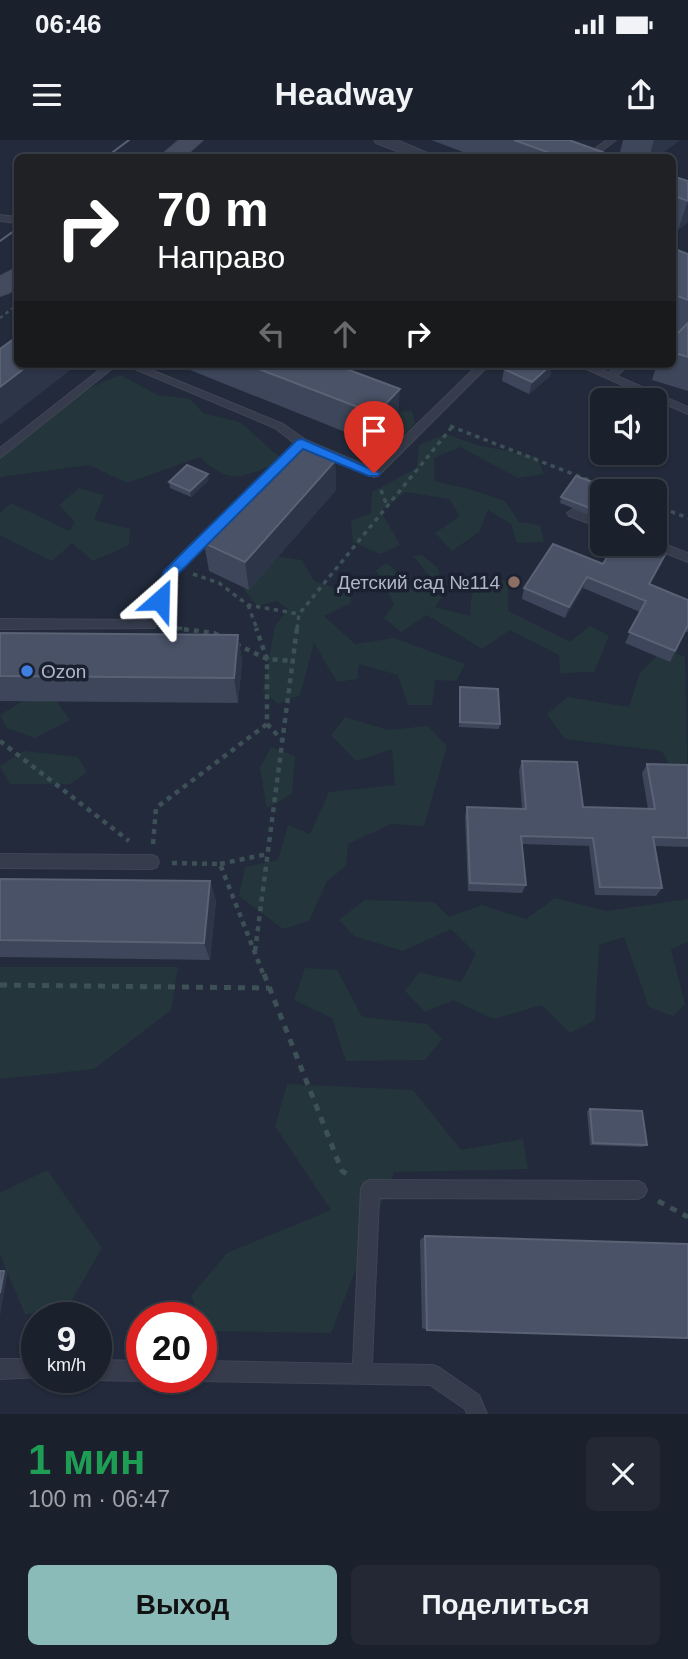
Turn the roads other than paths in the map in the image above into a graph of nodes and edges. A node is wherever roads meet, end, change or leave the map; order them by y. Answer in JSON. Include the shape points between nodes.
{"nodes":[{"id":1,"x":192,"y":140,"type":"edge"},
{"id":2,"x":383,"y":140,"type":"edge"},
{"id":3,"x":612,"y":140,"type":"edge"},
{"id":4,"x":174,"y":154,"type":"edge"},
{"id":5,"x":420,"y":154,"type":"edge"},
{"id":6,"x":592,"y":154,"type":"edge"},
{"id":7,"x":14,"y":277,"type":"edge"},
{"id":8,"x":0,"y":288,"type":"edge"},
{"id":9,"x":108,"y":368,"type":"edge"},
{"id":10,"x":138,"y":368,"type":"edge"},
{"id":11,"x":481,"y":368,"type":"edge"},
{"id":12,"x":590,"y":368,"type":"edge"},
{"id":13,"x":620,"y":368,"type":"edge"},
{"id":14,"x":611,"y":377,"type":"junction"},
{"id":15,"x":688,"y":411,"type":"edge"},
{"id":16,"x":302,"y":443,"type":"junction"},
{"id":17,"x":292,"y":453,"type":"edge"},
{"id":18,"x":0,"y":454,"type":"edge"},
{"id":19,"x":273,"y":472,"type":"edge"},
{"id":20,"x":573,"y":513,"type":"dead end"},
{"id":21,"x":590,"y":519,"type":"edge"},
{"id":22,"x":667,"y":549,"type":"edge"},
{"id":23,"x":688,"y":558,"type":"edge"},
{"id":24,"x":0,"y":624,"type":"edge"},
{"id":25,"x":0,"y":861,"type":"edge"},
{"id":26,"x":152,"y":862,"type":"road end"},
{"id":27,"x":638,"y":1191,"type":"road end"},
{"id":28,"x":0,"y":1368,"type":"edge"},
{"id":29,"x":21,"y":1369,"type":"edge"},
{"id":30,"x":217,"y":1371,"type":"edge"},
{"id":31,"x":362,"y":1374,"type":"junction"},
{"id":32,"x":477,"y":1414,"type":"edge"}],
"edges":[{"from":1,"to":4,"type":"street"},
{"from":2,"to":5,"type":"street"},
{"from":3,"to":6,"type":"lane"},
{"from":7,"to":8,"type":"street"},
{"from":9,"to":18,"type":"lane"},
{"from":10,"to":16,"type":"lane","via":[[279,426]]},
{"from":11,"to":16,"type":"lane","via":[[374,473]]},
{"from":12,"to":14,"type":"lane"},
{"from":13,"to":14,"type":"lane"},
{"from":14,"to":15,"type":"lane"},
{"from":16,"to":17,"type":"lane"},
{"from":19,"to":24,"type":"lane","via":[[169,575],[151,625]]},
{"from":20,"to":21,"type":"lane"},
{"from":22,"to":23,"type":"lane"},
{"from":25,"to":26,"type":"lane"},
{"from":27,"to":31,"type":"lane","via":[[370,1189]]},
{"from":28,"to":29,"type":"lane"},
{"from":30,"to":31,"type":"lane"},
{"from":31,"to":32,"type":"lane","via":[[433,1375],[472,1402]]}]}
